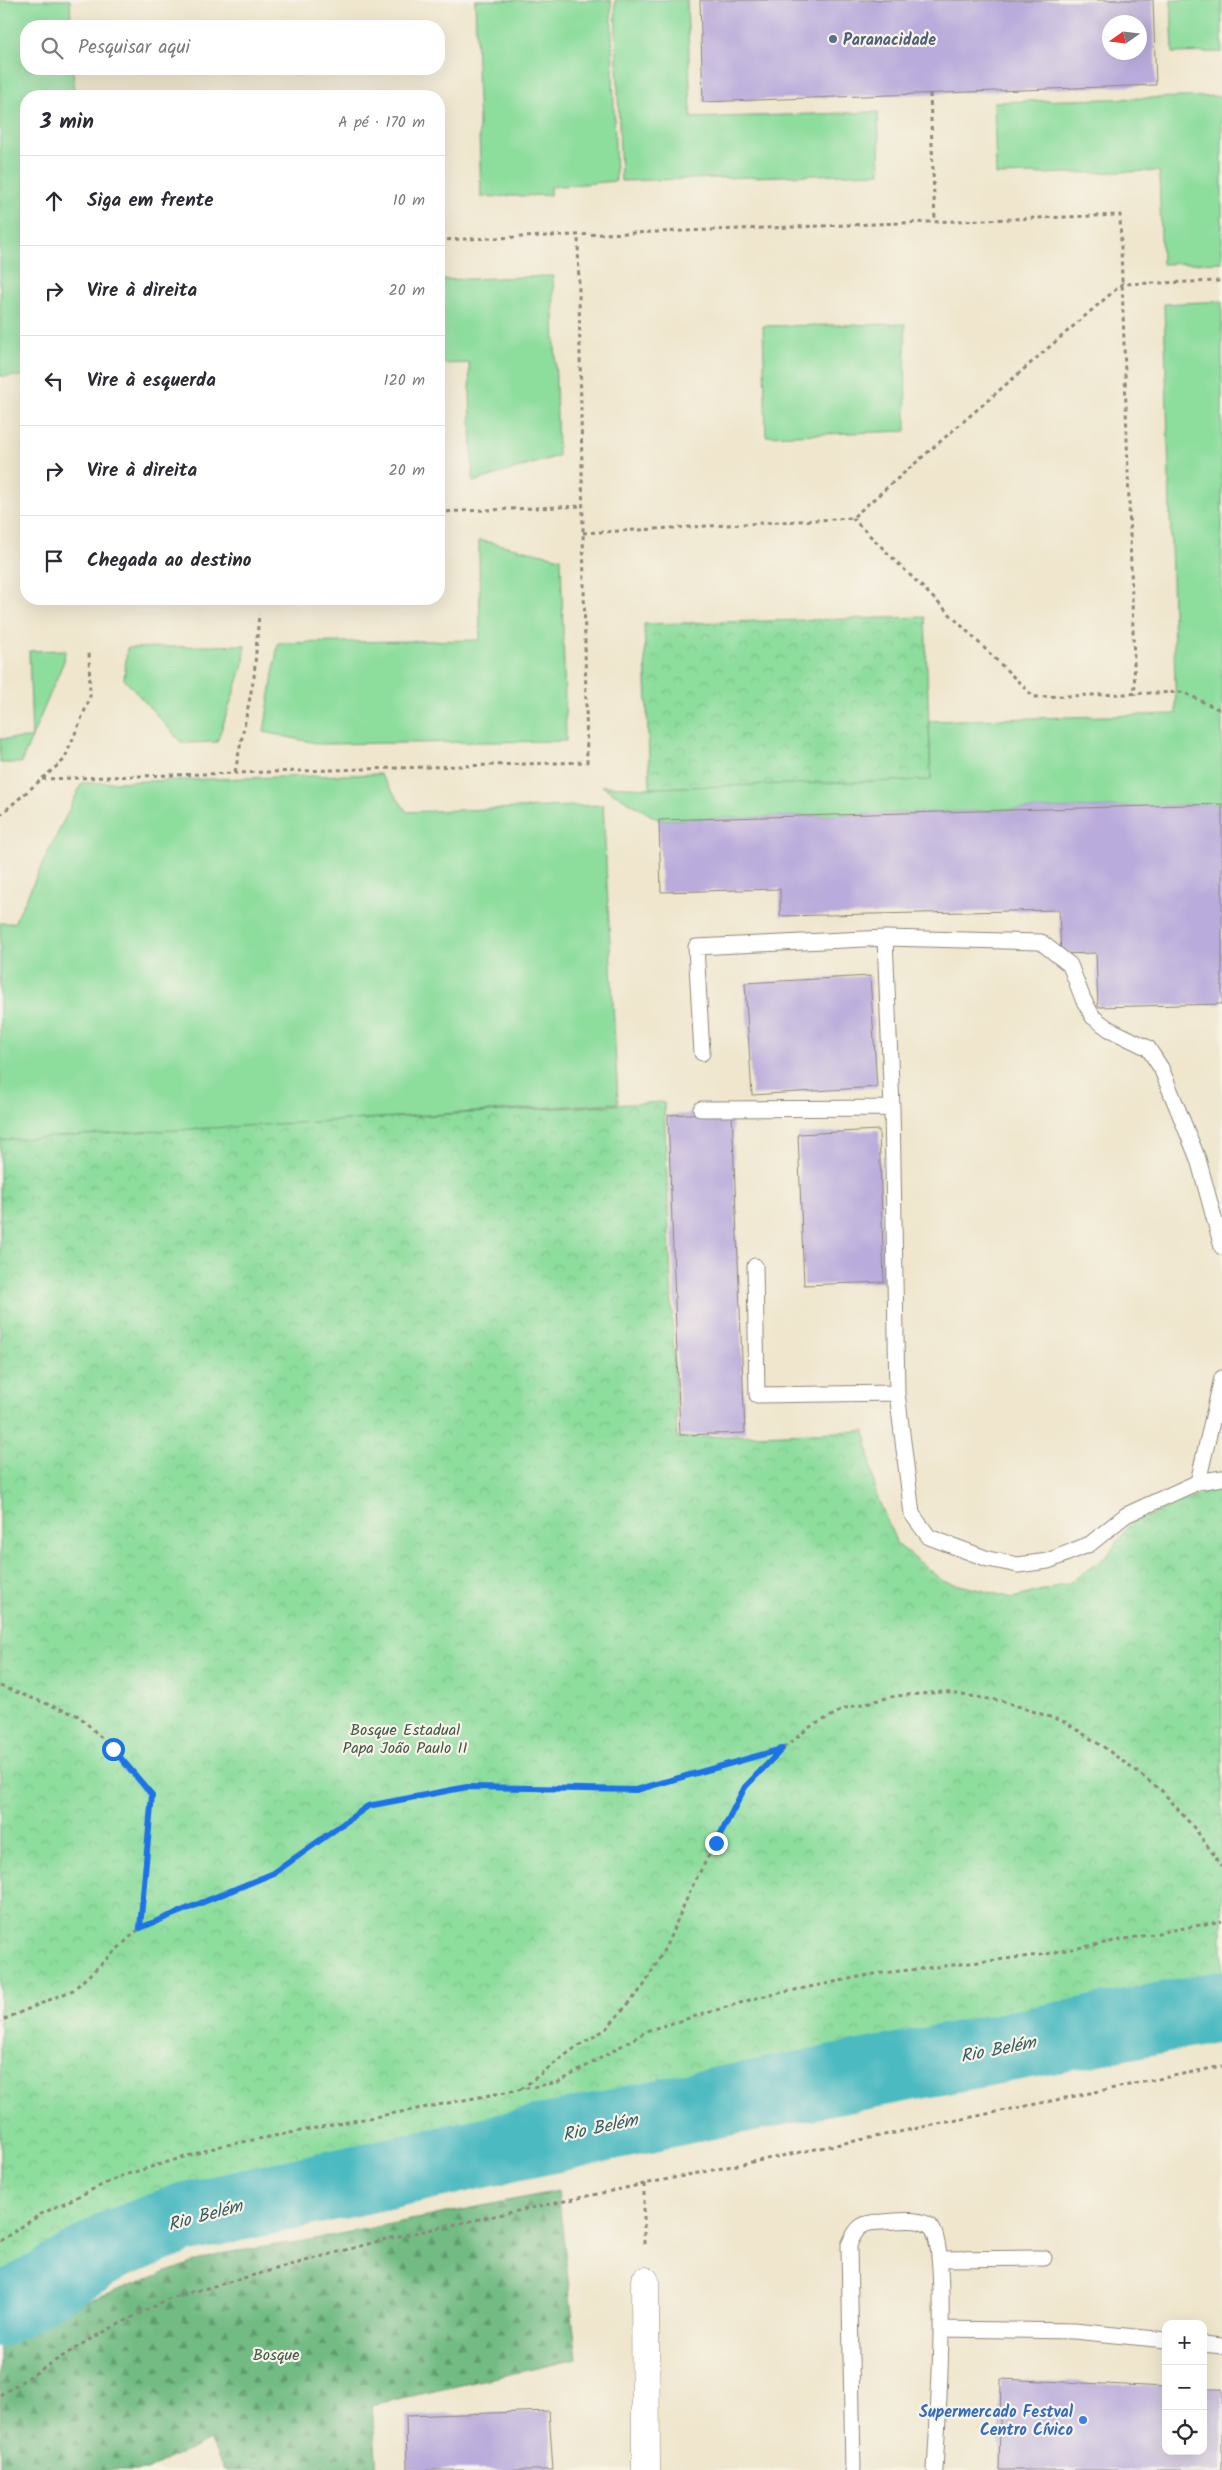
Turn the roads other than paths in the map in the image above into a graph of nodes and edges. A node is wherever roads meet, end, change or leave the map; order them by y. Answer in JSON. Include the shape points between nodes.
{"nodes":[{"id":1,"x":885,"y":938,"type":"junction"},
{"id":2,"x":702,"y":1053,"type":"dead end"},
{"id":3,"x":892,"y":1108,"type":"junction"},
{"id":4,"x":701,"y":1109,"type":"dead end"},
{"id":5,"x":1222,"y":1247,"type":"edge"},
{"id":6,"x":755,"y":1266,"type":"dead end"},
{"id":7,"x":1222,"y":1378,"type":"edge"},
{"id":8,"x":897,"y":1393,"type":"junction"},
{"id":9,"x":1222,"y":1478,"type":"edge"},
{"id":10,"x":1198,"y":1482,"type":"junction"},
{"id":11,"x":1044,"y":2258,"type":"dead end"},
{"id":12,"x":939,"y":2259,"type":"junction"},
{"id":13,"x":644,"y":2281,"type":"road end"},
{"id":14,"x":942,"y":2329,"type":"junction"},
{"id":15,"x":1162,"y":2340,"type":"edge"},
{"id":16,"x":1207,"y":2344,"type":"edge"},
{"id":17,"x":1222,"y":2346,"type":"edge"},
{"id":18,"x":646,"y":2470,"type":"edge"},
{"id":19,"x":853,"y":2470,"type":"edge"},
{"id":20,"x":935,"y":2470,"type":"edge"}],
"edges":[{"from":1,"to":2,"type":"lane","via":[[696,947]]},
{"from":1,"to":3,"type":"lane"},
{"from":1,"to":5,"type":"lane","via":[[1041,942],[1070,965],[1093,1017],[1109,1029],[1148,1048],[1162,1068],[1198,1160]]},
{"from":3,"to":4,"type":"lane"},
{"from":3,"to":8,"type":"lane"},
{"from":6,"to":8,"type":"lane","via":[[757,1395]]},
{"from":7,"to":10,"type":"lane"},
{"from":8,"to":10,"type":"lane","via":[[912,1514],[929,1537],[988,1559],[1018,1565],[1048,1561],[1090,1544],[1126,1515]]},
{"from":9,"to":10,"type":"lane"},
{"from":11,"to":12,"type":"lane"},
{"from":12,"to":14,"type":"lane"},
{"from":12,"to":19,"type":"lane","via":[[937,2239],[932,2228],[922,2221],[869,2222],[856,2230],[849,2245]]},
{"from":13,"to":18,"type":"street"},
{"from":14,"to":15,"type":"lane","via":[[1074,2331]]},
{"from":14,"to":20,"type":"lane"},
{"from":16,"to":17,"type":"lane"}]}
